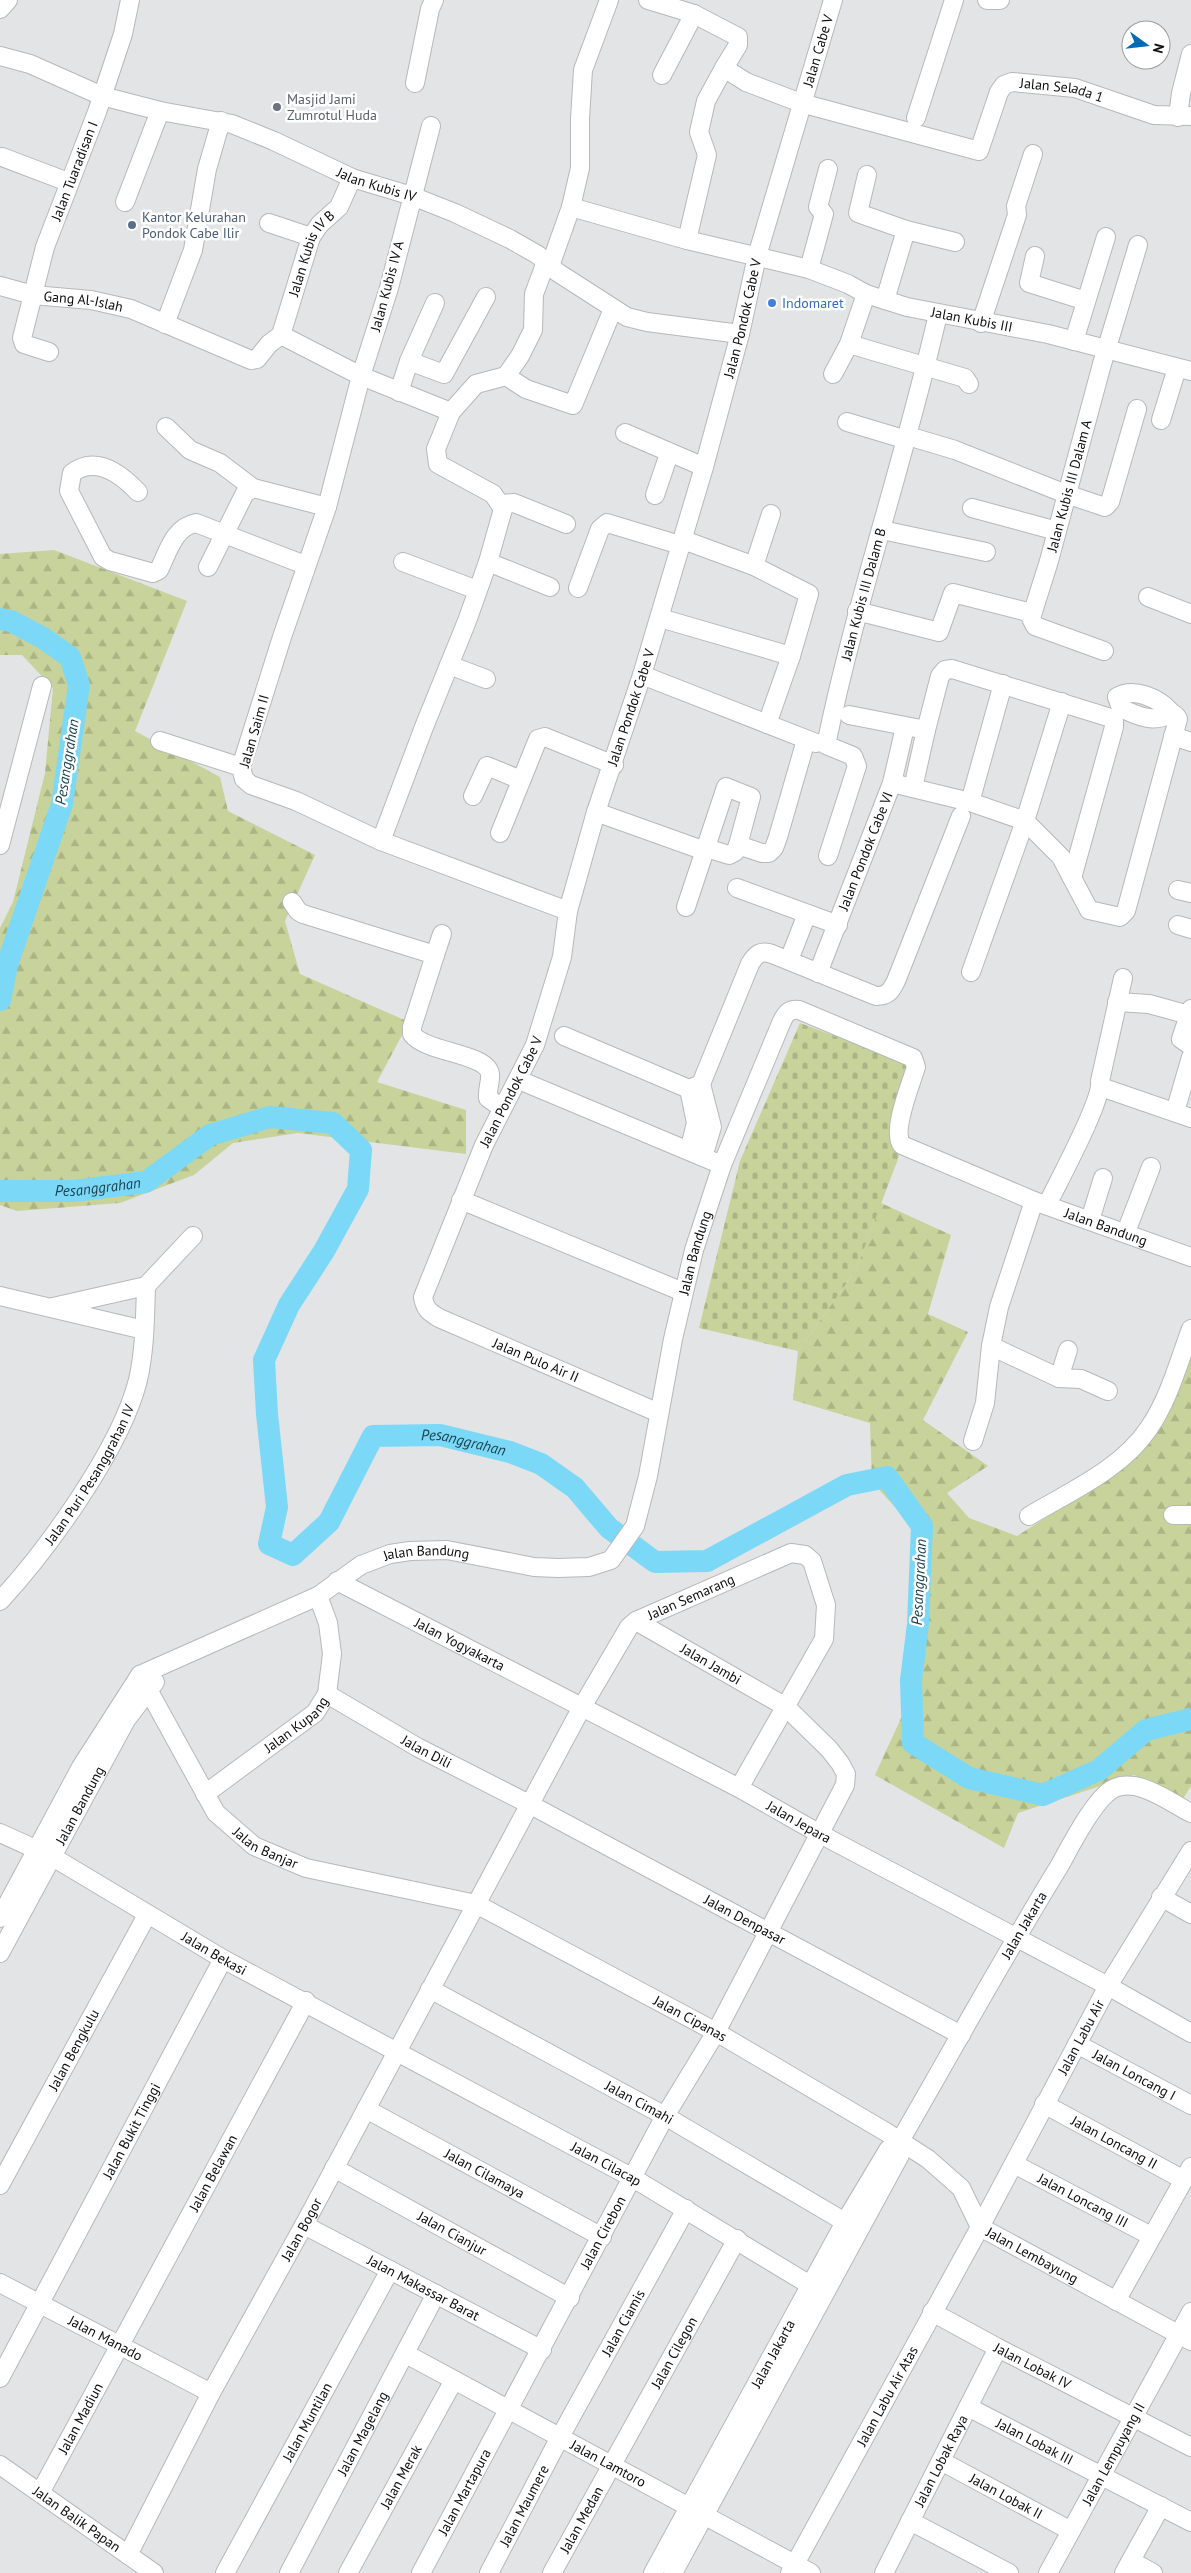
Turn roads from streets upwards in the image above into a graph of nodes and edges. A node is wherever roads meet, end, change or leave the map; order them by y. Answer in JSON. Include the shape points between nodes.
{"nodes":[{"id":1,"x":8,"y":0,"type":"edge"},
{"id":2,"x":130,"y":0,"type":"edge"},
{"id":3,"x":434,"y":0,"type":"edge"},
{"id":4,"x":609,"y":0,"type":"edge"},
{"id":5,"x":648,"y":0,"type":"edge"},
{"id":6,"x":833,"y":0,"type":"edge"},
{"id":7,"x":954,"y":0,"type":"edge"},
{"id":8,"x":987,"y":0,"type":"edge"},
{"id":9,"x":1000,"y":0,"type":"edge"},
{"id":10,"x":0,"y":9,"type":"edge"},
{"id":11,"x":694,"y":14,"type":"junction"},
{"id":12,"x":1191,"y":54,"type":"edge"},
{"id":13,"x":0,"y":56,"type":"edge"},
{"id":14,"x":724,"y":68,"type":"junction"},
{"id":15,"x":662,"y":75,"type":"dead end"},
{"id":16,"x":415,"y":83,"type":"dead end"},
{"id":17,"x":102,"y":96,"type":"junction"},
{"id":18,"x":801,"y":103,"type":"junction"},
{"id":19,"x":160,"y":111,"type":"junction"},
{"id":20,"x":1185,"y":116,"type":"edge"},
{"id":21,"x":916,"y":118,"type":"dead end"},
{"id":22,"x":221,"y":121,"type":"junction"},
{"id":23,"x":431,"y":126,"type":"dead end"},
{"id":24,"x":1033,"y":154,"type":"dead end"},
{"id":25,"x":2,"y":158,"type":"dead end"},
{"id":26,"x":828,"y":169,"type":"dead end"},
{"id":27,"x":867,"y":175,"type":"dead end"},
{"id":28,"x":352,"y":178,"type":"junction"},
{"id":29,"x":68,"y":182,"type":"junction"},
{"id":30,"x":412,"y":196,"type":"junction"},
{"id":31,"x":125,"y":202,"type":"dead end"},
{"id":32,"x":571,"y":207,"type":"junction"},
{"id":33,"x":269,"y":223,"type":"dead end"},
{"id":34,"x":906,"y":230,"type":"junction"},
{"id":35,"x":311,"y":237,"type":"junction"},
{"id":36,"x":1106,"y":237,"type":"dead end"},
{"id":37,"x":687,"y":240,"type":"junction"},
{"id":38,"x":955,"y":242,"type":"dead end"},
{"id":39,"x":1138,"y":245,"type":"dead end"},
{"id":40,"x":757,"y":256,"type":"junction"},
{"id":41,"x":1035,"y":256,"type":"dead end"},
{"id":42,"x":548,"y":264,"type":"junction"},
{"id":43,"x":809,"y":269,"type":"junction"},
{"id":44,"x":0,"y":286,"type":"edge"},
{"id":45,"x":866,"y":294,"type":"junction"},
{"id":46,"x":33,"y":295,"type":"junction"},
{"id":47,"x":486,"y":297,"type":"dead end"},
{"id":48,"x":885,"y":300,"type":"junction"},
{"id":49,"x":1086,"y":302,"type":"junction"},
{"id":50,"x":435,"y":303,"type":"dead end"},
{"id":51,"x":613,"y":309,"type":"junction"},
{"id":52,"x":938,"y":314,"type":"junction"},
{"id":53,"x":981,"y":322,"type":"junction"},
{"id":54,"x":166,"y":324,"type":"junction"},
{"id":55,"x":740,"y":334,"type":"junction"},
{"id":56,"x":281,"y":335,"type":"junction"},
{"id":57,"x":1074,"y":341,"type":"junction"},
{"id":58,"x":849,"y":344,"type":"junction"},
{"id":59,"x":1106,"y":350,"type":"junction"},
{"id":60,"x":49,"y":352,"type":"dead end"},
{"id":61,"x":409,"y":361,"type":"junction"},
{"id":62,"x":926,"y":368,"type":"junction"},
{"id":63,"x":1184,"y":369,"type":"edge"},
{"id":64,"x":833,"y":374,"type":"dead end"},
{"id":65,"x":361,"y":376,"type":"junction"},
{"id":66,"x":506,"y":376,"type":"junction"},
{"id":67,"x":969,"y":384,"type":"dead end"},
{"id":68,"x":399,"y":392,"type":"junction"},
{"id":69,"x":1137,"y":410,"type":"dead end"},
{"id":70,"x":451,"y":412,"type":"junction"},
{"id":71,"x":1160,"y":420,"type":"dead end"},
{"id":72,"x":847,"y":422,"type":"dead end"},
{"id":73,"x":166,"y":427,"type":"dead end"},
{"id":74,"x":624,"y":433,"type":"dead end"},
{"id":75,"x":907,"y":438,"type":"junction"},
{"id":76,"x":669,"y":454,"type":"junction"},
{"id":77,"x":704,"y":468,"type":"junction"},
{"id":78,"x":253,"y":488,"type":"junction"},
{"id":79,"x":138,"y":492,"type":"dead end"},
{"id":80,"x":1066,"y":494,"type":"junction"},
{"id":81,"x":655,"y":495,"type":"dead end"},
{"id":82,"x":502,"y":504,"type":"junction"},
{"id":83,"x":327,"y":507,"type":"junction"},
{"id":84,"x":972,"y":508,"type":"dead end"},
{"id":85,"x":771,"y":514,"type":"dead end"},
{"id":86,"x":566,"y":524,"type":"dead end"},
{"id":87,"x":882,"y":530,"type":"junction"},
{"id":88,"x":1057,"y":531,"type":"junction"},
{"id":89,"x":226,"y":534,"type":"junction"},
{"id":90,"x":680,"y":545,"type":"junction"},
{"id":91,"x":986,"y":552,"type":"dead end"},
{"id":92,"x":403,"y":562,"type":"dead end"},
{"id":93,"x":488,"y":562,"type":"junction"},
{"id":94,"x":305,"y":565,"type":"junction"},
{"id":95,"x":754,"y":566,"type":"junction"},
{"id":96,"x":208,"y":567,"type":"dead end"},
{"id":97,"x":550,"y":587,"type":"dead end"},
{"id":98,"x":578,"y":588,"type":"dead end"},
{"id":99,"x":477,"y":590,"type":"junction"},
{"id":100,"x":1148,"y":597,"type":"dead end"},
{"id":101,"x":856,"y":611,"type":"junction"},
{"id":102,"x":1191,"y":614,"type":"edge"},
{"id":103,"x":1031,"y":617,"type":"junction"},
{"id":104,"x":660,"y":618,"type":"junction"},
{"id":105,"x":1104,"y":650,"type":"dead end"},
{"id":106,"x":791,"y":656,"type":"junction"},
{"id":107,"x":449,"y":665,"type":"junction"},
{"id":108,"x":642,"y":675,"type":"junction"},
{"id":109,"x":486,"y":679,"type":"dead end"},
{"id":110,"x":1003,"y":684,"type":"junction"},
{"id":111,"x":42,"y":686,"type":"dead end"},
{"id":112,"x":1062,"y":702,"type":"junction"},
{"id":113,"x":1102,"y":714,"type":"junction"},
{"id":114,"x":849,"y":715,"type":"dead end"},
{"id":115,"x":767,"y":724,"type":"junction"},
{"id":116,"x":905,"y":727,"type":"junction"},
{"id":117,"x":926,"y":730,"type":"junction"},
{"id":118,"x":1173,"y":736,"type":"junction"},
{"id":119,"x":806,"y":740,"type":"junction"},
{"id":120,"x":160,"y":741,"type":"dead end"},
{"id":121,"x":1191,"y":742,"type":"edge"},
{"id":122,"x":826,"y":745,"type":"junction"},
{"id":123,"x":614,"y":765,"type":"junction"},
{"id":124,"x":241,"y":767,"type":"junction"},
{"id":125,"x":521,"y":780,"type":"junction"},
{"id":126,"x":892,"y":782,"type":"junction"},
{"id":127,"x":913,"y":788,"type":"junction"},
{"id":128,"x":473,"y":796,"type":"dead end"},
{"id":129,"x":965,"y":809,"type":"junction"},
{"id":130,"x":596,"y":812,"type":"junction"},
{"id":131,"x":1025,"y":821,"type":"junction"},
{"id":132,"x":500,"y":834,"type":"dead end"},
{"id":133,"x":381,"y":841,"type":"junction"},
{"id":134,"x":0,"y":845,"type":"edge"},
{"id":135,"x":738,"y":845,"type":"junction"},
{"id":136,"x":705,"y":850,"type":"junction"},
{"id":137,"x":828,"y":856,"type":"dead end"},
{"id":138,"x":1072,"y":878,"type":"junction"},
{"id":139,"x":737,"y":888,"type":"dead end"},
{"id":140,"x":292,"y":902,"type":"dead end"},
{"id":141,"x":686,"y":907,"type":"dead end"},
{"id":142,"x":568,"y":911,"type":"junction"},
{"id":143,"x":806,"y":914,"type":"junction"},
{"id":144,"x":838,"y":925,"type":"junction"},
{"id":145,"x":442,"y":934,"type":"dead end"},
{"id":146,"x":435,"y":955,"type":"junction"},
{"id":147,"x":789,"y":960,"type":"junction"},
{"id":148,"x":971,"y":972,"type":"dead end"},
{"id":149,"x":818,"y":973,"type":"junction"},
{"id":150,"x":1123,"y":978,"type":"dead end"},
{"id":151,"x":1118,"y":1002,"type":"junction"},
{"id":152,"x":1190,"y":1012,"type":"edge"},
{"id":153,"x":564,"y":1036,"type":"dead end"},
{"id":154,"x":1191,"y":1046,"type":"edge"},
{"id":155,"x":1191,"y":1057,"type":"edge"},
{"id":156,"x":519,"y":1080,"type":"junction"},
{"id":157,"x":695,"y":1086,"type":"junction"},
{"id":158,"x":1101,"y":1086,"type":"junction"},
{"id":159,"x":502,"y":1108,"type":"junction"},
{"id":160,"x":1183,"y":1115,"type":"edge"},
{"id":161,"x":696,"y":1154,"type":"junction"},
{"id":162,"x":722,"y":1165,"type":"junction"},
{"id":163,"x":1151,"y":1167,"type":"dead end"},
{"id":164,"x":1103,"y":1178,"type":"dead end"},
{"id":165,"x":461,"y":1200,"type":"junction"},
{"id":166,"x":1040,"y":1203,"type":"junction"},
{"id":167,"x":1090,"y":1220,"type":"junction"},
{"id":168,"x":1126,"y":1232,"type":"junction"},
{"id":169,"x":193,"y":1236,"type":"dead end"},
{"id":170,"x":1191,"y":1257,"type":"edge"},
{"id":171,"x":146,"y":1286,"type":"junction"},
{"id":172,"x":683,"y":1292,"type":"junction"},
{"id":173,"x":0,"y":1296,"type":"edge"},
{"id":174,"x":423,"y":1296,"type":"joint"},
{"id":175,"x":47,"y":1308,"type":"junction"},
{"id":176,"x":1191,"y":1329,"type":"edge"},
{"id":177,"x":144,"y":1330,"type":"junction"},
{"id":178,"x":991,"y":1346,"type":"junction"},
{"id":179,"x":1068,"y":1350,"type":"dead end"},
{"id":180,"x":1059,"y":1378,"type":"junction"},
{"id":181,"x":1108,"y":1391,"type":"dead end"},
{"id":182,"x":659,"y":1413,"type":"junction"},
{"id":183,"x":974,"y":1441,"type":"dead end"},
{"id":184,"x":1173,"y":1515,"type":"dead end"},
{"id":185,"x":1191,"y":1515,"type":"edge"},
{"id":186,"x":1029,"y":1516,"type":"dead end"},
{"id":187,"x":337,"y":1581,"type":"junction"},
{"id":188,"x":318,"y":1596,"type":"junction"},
{"id":189,"x":0,"y":1600,"type":"edge"},
{"id":190,"x":636,"y":1621,"type":"junction"},
{"id":191,"x":168,"y":1663,"type":"junction"},
{"id":192,"x":140,"y":1675,"type":"junction"},
{"id":193,"x":149,"y":1690,"type":"junction"},
{"id":194,"x":328,"y":1694,"type":"junction"},
{"id":195,"x":582,"y":1707,"type":"junction"},
{"id":196,"x":786,"y":1707,"type":"junction"},
{"id":197,"x":739,"y":1788,"type":"junction"},
{"id":198,"x":205,"y":1794,"type":"junction"},
{"id":199,"x":529,"y":1804,"type":"junction"},
{"id":200,"x":1191,"y":1814,"type":"edge"},
{"id":201,"x":0,"y":1833,"type":"edge"},
{"id":202,"x":820,"y":1834,"type":"junction"},
{"id":203,"x":1191,"y":1851,"type":"edge"},
{"id":204,"x":43,"y":1853,"type":"junction"},
{"id":205,"x":1161,"y":1897,"type":"junction"},
{"id":206,"x":476,"y":1904,"type":"junction"},
{"id":207,"x":1191,"y":1914,"type":"edge"},
{"id":208,"x":147,"y":1915,"type":"junction"},
{"id":209,"x":0,"y":1918,"type":"edge"},
{"id":210,"x":770,"y":1932,"type":"junction"},
{"id":211,"x":1016,"y":1937,"type":"junction"},
{"id":212,"x":0,"y":1953,"type":"edge"},
{"id":213,"x":223,"y":1959,"type":"junction"},
{"id":214,"x":1108,"y":1986,"type":"junction"},
{"id":215,"x":430,"y":1989,"type":"junction"},
{"id":216,"x":306,"y":2001,"type":"junction"},
{"id":217,"x":716,"y":2032,"type":"junction"},
{"id":218,"x":1191,"y":2033,"type":"edge"},
{"id":219,"x":961,"y":2035,"type":"junction"},
{"id":220,"x":1077,"y":2044,"type":"junction"},
{"id":221,"x":397,"y":2052,"type":"junction"},
{"id":222,"x":1044,"y":2104,"type":"junction"},
{"id":223,"x":1191,"y":2105,"type":"edge"},
{"id":224,"x":366,"y":2110,"type":"junction"},
{"id":225,"x":665,"y":2116,"type":"junction"},
{"id":226,"x":900,"y":2141,"type":"junction"},
{"id":227,"x":1014,"y":2164,"type":"junction"},
{"id":228,"x":334,"y":2168,"type":"junction"},
{"id":229,"x":1188,"y":2174,"type":"edge"},
{"id":230,"x":633,"y":2178,"type":"junction"},
{"id":231,"x":0,"y":2185,"type":"edge"},
{"id":232,"x":686,"y":2209,"type":"junction"},
{"id":233,"x":845,"y":2222,"type":"junction"},
{"id":234,"x":304,"y":2226,"type":"junction"},
{"id":235,"x":980,"y":2227,"type":"junction"},
{"id":236,"x":1151,"y":2236,"type":"junction"},
{"id":237,"x":602,"y":2237,"type":"junction"},
{"id":238,"x":737,"y":2239,"type":"junction"},
{"id":239,"x":390,"y":2270,"type":"junction"},
{"id":240,"x":0,"y":2282,"type":"edge"},
{"id":241,"x":810,"y":2285,"type":"junction"},
{"id":242,"x":436,"y":2294,"type":"junction"},
{"id":243,"x":570,"y":2298,"type":"junction"},
{"id":244,"x":1116,"y":2301,"type":"junction"},
{"id":245,"x":40,"y":2304,"type":"junction"},
{"id":246,"x":932,"y":2312,"type":"junction"},
{"id":247,"x":1191,"y":2312,"type":"edge"},
{"id":248,"x":1185,"y":2338,"type":"edge"},
{"id":249,"x":122,"y":2345,"type":"junction"},
{"id":250,"x":998,"y":2348,"type":"junction"},
{"id":251,"x":542,"y":2350,"type":"junction"},
{"id":252,"x":406,"y":2354,"type":"junction"},
{"id":253,"x":0,"y":2378,"type":"edge"},
{"id":254,"x":454,"y":2380,"type":"junction"},
{"id":255,"x":211,"y":2393,"type":"junction"},
{"id":256,"x":968,"y":2407,"type":"junction"},
{"id":257,"x":509,"y":2410,"type":"junction"},
{"id":258,"x":1134,"y":2416,"type":"junction"},
{"id":259,"x":560,"y":2437,"type":"junction"},
{"id":260,"x":1191,"y":2447,"type":"edge"},
{"id":261,"x":941,"y":2461,"type":"junction"},
{"id":262,"x":0,"y":2465,"type":"edge"},
{"id":263,"x":611,"y":2465,"type":"junction"},
{"id":264,"x":1102,"y":2474,"type":"junction"},
{"id":265,"x":40,"y":2493,"type":"junction"},
{"id":266,"x":1161,"y":2506,"type":"junction"},
{"id":267,"x":688,"y":2507,"type":"junction"},
{"id":268,"x":705,"y":2516,"type":"junction"},
{"id":269,"x":910,"y":2521,"type":"junction"},
{"id":270,"x":1191,"y":2522,"type":"edge"},
{"id":271,"x":1071,"y":2531,"type":"junction"},
{"id":272,"x":128,"y":2555,"type":"junction"},
{"id":273,"x":1128,"y":2567,"type":"edge"},
{"id":274,"x":792,"y":2568,"type":"edge"},
{"id":275,"x":154,"y":2573,"type":"edge"},
{"id":276,"x":224,"y":2573,"type":"edge"},
{"id":277,"x":289,"y":2573,"type":"edge"},
{"id":278,"x":348,"y":2573,"type":"edge"},
{"id":279,"x":421,"y":2573,"type":"edge"},
{"id":280,"x":489,"y":2573,"type":"edge"},
{"id":281,"x":552,"y":2573,"type":"edge"},
{"id":282,"x":653,"y":2573,"type":"edge"},
{"id":283,"x":674,"y":2573,"type":"edge"},
{"id":284,"x":811,"y":2573,"type":"edge"},
{"id":285,"x":884,"y":2573,"type":"edge"},
{"id":286,"x":1009,"y":2573,"type":"edge"},
{"id":287,"x":1048,"y":2573,"type":"edge"},
{"id":288,"x":1153,"y":2573,"type":"edge"}],
"edges":[{"from":1,"to":10,"type":"street"},
{"from":2,"to":17,"type":"street","name":"Jalan Tuaradisan I"},
{"from":3,"to":16,"type":"street"},
{"from":4,"to":32,"type":"street","via":[[583,70],[581,157]]},
{"from":5,"to":11,"type":"street"},
{"from":6,"to":18,"type":"street","name":"Jalan Cabe V"},
{"from":7,"to":21,"type":"street"},
{"from":8,"to":9,"type":"street"},
{"from":11,"to":14,"type":"street","via":[[738,37],[738,45]]},
{"from":11,"to":15,"type":"street"},
{"from":12,"to":20,"type":"street","via":[[1180,93]]},
{"from":13,"to":17,"type":"street","name":"Jalan Kubis IV","via":[[30,64]]},
{"from":14,"to":18,"type":"street","via":[[746,82]]},
{"from":14,"to":37,"type":"street","via":[[711,88],[701,124],[700,132],[707,155]]},
{"from":17,"to":19,"type":"street","name":"Jalan Kubis IV"},
{"from":17,"to":29,"type":"street","name":"Jalan Tuaradisan I"},
{"from":18,"to":20,"type":"street","name":"Jalan Selada 1","via":[[979,151],[999,92],[1012,82],[1074,88],[1154,115]]},
{"from":18,"to":40,"type":"street","name":"Jalan Pondok Cabe V"},
{"from":19,"to":22,"type":"street","name":"Jalan Kubis IV"},
{"from":19,"to":31,"type":"street"},
{"from":22,"to":28,"type":"street","name":"Jalan Kubis IV","via":[[265,137]]},
{"from":22,"to":54,"type":"street","via":[[188,269]]},
{"from":23,"to":30,"type":"street","name":"Jalan Kubis IV A"},
{"from":24,"to":53,"type":"street","via":[[1016,206],[1017,215]]},
{"from":25,"to":29,"type":"street"},
{"from":26,"to":43,"type":"street","via":[[818,207],[824,214]]},
{"from":27,"to":34,"type":"street","via":[[858,213]]},
{"from":28,"to":30,"type":"street","name":"Jalan Kubis IV"},
{"from":28,"to":35,"type":"street","name":"Jalan Kubis IV B","via":[[339,207]]},
{"from":29,"to":46,"type":"street","name":"Jalan Tuaradisan I","via":[[45,247]]},
{"from":30,"to":42,"type":"street","name":"Jalan Kubis IV","via":[[486,226]]},
{"from":30,"to":65,"type":"street","name":"Jalan Kubis IV A","via":[[389,288]]},
{"from":32,"to":37,"type":"street","name":"Jalan Kubis III"},
{"from":32,"to":42,"type":"street"},
{"from":33,"to":35,"type":"street"},
{"from":34,"to":38,"type":"street"},
{"from":34,"to":48,"type":"street"},
{"from":35,"to":56,"type":"street","name":"Jalan Kubis IV B"},
{"from":36,"to":49,"type":"street"},
{"from":37,"to":40,"type":"street","name":"Jalan Kubis III"},
{"from":39,"to":59,"type":"street","name":"Jalan Kubis III Dalam A"},
{"from":40,"to":43,"type":"street","name":"Jalan Kubis III"},
{"from":40,"to":55,"type":"street","name":"Jalan Pondok Cabe V"},
{"from":41,"to":49,"type":"street","via":[[1029,283]]},
{"from":42,"to":51,"type":"street","name":"Jalan Kubis IV"},
{"from":42,"to":66,"type":"street","via":[[534,294],[533,330]]},
{"from":43,"to":45,"type":"street","name":"Jalan Kubis III"},
{"from":44,"to":46,"type":"street","name":"Gang Al-Islah"},
{"from":45,"to":48,"type":"street","name":"Jalan Kubis III"},
{"from":45,"to":58,"type":"street"},
{"from":46,"to":54,"type":"street","name":"Gang Al-Islah","via":[[109,303]]},
{"from":46,"to":60,"type":"street","name":"Jalan Tuaradisan I","via":[[23,342]]},
{"from":47,"to":61,"type":"street","via":[[444,374]]},
{"from":48,"to":52,"type":"street","name":"Jalan Kubis III"},
{"from":49,"to":57,"type":"street"},
{"from":50,"to":61,"type":"street"},
{"from":51,"to":55,"type":"street","name":"Jalan Kubis IV","via":[[647,322]]},
{"from":51,"to":66,"type":"street","via":[[573,405],[526,389]]},
{"from":52,"to":53,"type":"street","name":"Jalan Kubis III"},
{"from":52,"to":62,"type":"street","name":"Jalan Kubis III Dalam B"},
{"from":53,"to":57,"type":"street","name":"Jalan Kubis III"},
{"from":54,"to":56,"type":"street","name":"Gang Al-Islah","via":[[251,360],[257,359]]},
{"from":55,"to":77,"type":"street","name":"Jalan Pondok Cabe V"},
{"from":56,"to":65,"type":"street"},
{"from":57,"to":59,"type":"street","name":"Jalan Kubis III"},
{"from":58,"to":62,"type":"street"},
{"from":58,"to":64,"type":"street"},
{"from":59,"to":63,"type":"street","name":"Jalan Kubis III"},
{"from":59,"to":80,"type":"street","name":"Jalan Kubis III Dalam A"},
{"from":61,"to":68,"type":"street"},
{"from":62,"to":67,"type":"street","via":[[965,378]]},
{"from":62,"to":75,"type":"street","name":"Jalan Kubis III Dalam B"},
{"from":63,"to":71,"type":"street"},
{"from":65,"to":68,"type":"street"},
{"from":65,"to":83,"type":"street","name":"Jalan Saim II"},
{"from":66,"to":70,"type":"street","via":[[476,384]]},
{"from":68,"to":70,"type":"street"},
{"from":69,"to":80,"type":"street","via":[[1108,506]]},
{"from":70,"to":82,"type":"street","via":[[436,449],[438,464],[494,494]]},
{"from":72,"to":75,"type":"street"},
{"from":73,"to":78,"type":"street","via":[[190,450],[220,463]]},
{"from":74,"to":76,"type":"street"},
{"from":75,"to":80,"type":"street","via":[[955,450]]},
{"from":75,"to":87,"type":"street","name":"Jalan Kubis III Dalam B"},
{"from":76,"to":77,"type":"street"},
{"from":76,"to":81,"type":"street"},
{"from":77,"to":90,"type":"street","name":"Jalan Pondok Cabe V"},
{"from":78,"to":83,"type":"street"},
{"from":78,"to":89,"type":"street","via":[[245,493]]},
{"from":79,"to":89,"type":"street","via":[[125,478],[105,467],[86,466],[72,473],[69,491],[96,547],[110,561],[154,573],[186,525],[196,523]]},
{"from":80,"to":88,"type":"street","name":"Jalan Kubis III Dalam A"},
{"from":82,"to":86,"type":"street","via":[[514,502]]},
{"from":82,"to":93,"type":"street","via":[[502,515]]},
{"from":83,"to":94,"type":"street","name":"Jalan Saim II"},
{"from":84,"to":88,"type":"street"},
{"from":85,"to":95,"type":"street"},
{"from":87,"to":91,"type":"street"},
{"from":87,"to":101,"type":"street","name":"Jalan Kubis III Dalam B"},
{"from":88,"to":103,"type":"street","name":"Jalan Kubis III Dalam A"},
{"from":89,"to":94,"type":"street"},
{"from":89,"to":96,"type":"street"},
{"from":90,"to":95,"type":"street","via":[[689,542]]},
{"from":90,"to":98,"type":"street","via":[[612,524],[603,525]]},
{"from":90,"to":104,"type":"street","name":"Jalan Pondok Cabe V"},
{"from":92,"to":99,"type":"street"},
{"from":93,"to":97,"type":"street"},
{"from":93,"to":99,"type":"street"},
{"from":94,"to":124,"type":"street","name":"Jalan Saim II"},
{"from":95,"to":106,"type":"street","via":[[809,594]]},
{"from":99,"to":107,"type":"street"},
{"from":100,"to":102,"type":"street"},
{"from":101,"to":103,"type":"street","via":[[939,632],[953,593]]},
{"from":101,"to":122,"type":"street","name":"Jalan Kubis III Dalam B"},
{"from":103,"to":105,"type":"street","via":[[1035,626]]},
{"from":104,"to":106,"type":"street"},
{"from":104,"to":108,"type":"street","name":"Jalan Pondok Cabe V"},
{"from":106,"to":115,"type":"street"},
{"from":107,"to":109,"type":"street"},
{"from":107,"to":133,"type":"street"},
{"from":108,"to":115,"type":"street"},
{"from":108,"to":123,"type":"street","name":"Jalan Pondok Cabe V"},
{"from":110,"to":112,"type":"street"},
{"from":110,"to":117,"type":"street","via":[[952,669],[945,670],[940,676]]},
{"from":110,"to":129,"type":"street"},
{"from":111,"to":134,"type":"street"},
{"from":112,"to":113,"type":"street"},
{"from":112,"to":131,"type":"street"},
{"from":113,"to":118,"type":"street","via":[[1109,696],[1133,692],[1162,702],[1177,716]]},
{"from":113,"to":138,"type":"street","via":[[1114,721],[1114,727]]},
{"from":114,"to":116,"type":"street"},
{"from":115,"to":119,"type":"street"},
{"from":116,"to":117,"type":"street"},
{"from":116,"to":126,"type":"street","name":"Jalan Pondok Cabe VI"},
{"from":117,"to":127,"type":"street"},
{"from":118,"to":121,"type":"street"},
{"from":118,"to":138,"type":"street","via":[[1124,915],[1116,917],[1089,910]]},
{"from":119,"to":122,"type":"street"},
{"from":119,"to":135,"type":"street","via":[[774,848],[766,854]]},
{"from":120,"to":124,"type":"street"},
{"from":122,"to":137,"type":"street","via":[[853,756],[857,766]]},
{"from":123,"to":125,"type":"street","via":[[541,738]]},
{"from":123,"to":130,"type":"street","name":"Jalan Pondok Cabe V"},
{"from":124,"to":133,"type":"street","name":"Jalan Saim II","via":[[244,779],[251,785],[296,801]]},
{"from":125,"to":128,"type":"street","via":[[487,766]]},
{"from":125,"to":132,"type":"street"},
{"from":126,"to":127,"type":"street"},
{"from":126,"to":144,"type":"street","name":"Jalan Pondok Cabe VI"},
{"from":127,"to":129,"type":"street"},
{"from":129,"to":131,"type":"street"},
{"from":129,"to":149,"type":"street","via":[[891,991],[885,996],[876,996]]},
{"from":130,"to":136,"type":"street"},
{"from":130,"to":142,"type":"street","name":"Jalan Pondok Cabe V"},
{"from":131,"to":138,"type":"street","via":[[1060,857]]},
{"from":131,"to":148,"type":"street"},
{"from":133,"to":142,"type":"street","name":"Jalan Saim II"},
{"from":135,"to":136,"type":"street","via":[[729,855]]},
{"from":135,"to":136,"type":"street","via":[[751,796],[726,787]]},
{"from":136,"to":141,"type":"street"},
{"from":139,"to":143,"type":"street"},
{"from":140,"to":146,"type":"street","via":[[303,914]]},
{"from":142,"to":156,"type":"street","name":"Jalan Pondok Cabe V","via":[[562,957],[535,1045]]},
{"from":143,"to":144,"type":"street"},
{"from":143,"to":147,"type":"street"},
{"from":144,"to":149,"type":"street","name":"Jalan Pondok Cabe VI"},
{"from":145,"to":146,"type":"street"},
{"from":146,"to":159,"type":"street","via":[[412,1034],[425,1044],[486,1066],[490,1073],[488,1098]]},
{"from":147,"to":149,"type":"street"},
{"from":147,"to":157,"type":"street","via":[[764,951],[756,955]]},
{"from":150,"to":151,"type":"street"},
{"from":151,"to":152,"type":"street"},
{"from":151,"to":158,"type":"street"},
{"from":152,"to":154,"type":"street","via":[[1180,1039]]},
{"from":153,"to":157,"type":"street"},
{"from":155,"to":160,"type":"street"},
{"from":156,"to":159,"type":"street","name":"Jalan Pondok Cabe V"},
{"from":156,"to":161,"type":"street"},
{"from":157,"to":161,"type":"street","via":[[712,1127]]},
{"from":158,"to":160,"type":"street"},
{"from":158,"to":166,"type":"street","via":[[1091,1114]]},
{"from":159,"to":165,"type":"street","name":"Jalan Pondok Cabe V"},
{"from":161,"to":162,"type":"street"},
{"from":162,"to":166,"type":"street","name":"Jalan Bandung","via":[[786,1013],[799,1010],[913,1058],[916,1067],[898,1127],[902,1145]]},
{"from":162,"to":172,"type":"street","name":"Jalan Bandung"},
{"from":163,"to":168,"type":"street"},
{"from":164,"to":167,"type":"street"},
{"from":165,"to":172,"type":"street"},
{"from":165,"to":174,"type":"street","name":"Jalan Pondok Cabe V"},
{"from":166,"to":167,"type":"street","name":"Jalan Bandung"},
{"from":166,"to":178,"type":"street","via":[[999,1307]]},
{"from":167,"to":168,"type":"street","name":"Jalan Bandung"},
{"from":168,"to":170,"type":"street","name":"Jalan Bandung"},
{"from":169,"to":171,"type":"street"},
{"from":171,"to":175,"type":"street"},
{"from":171,"to":177,"type":"street","name":"Jalan Puri Pesanggrahan IV"},
{"from":172,"to":182,"type":"street","name":"Jalan Bandung"},
{"from":173,"to":175,"type":"street"},
{"from":174,"to":182,"type":"street","name":"Jalan Pulo Air II","via":[[424,1306],[439,1318]]},
{"from":175,"to":177,"type":"street"},
{"from":176,"to":186,"type":"street","via":[[1157,1415],[1143,1436],[1123,1457]]},
{"from":177,"to":189,"type":"street","name":"Jalan Puri Pesanggrahan IV","via":[[138,1380],[105,1454],[69,1513]]},
{"from":178,"to":180,"type":"street"},
{"from":178,"to":183,"type":"street","via":[[985,1403]]},
{"from":179,"to":180,"type":"street"},
{"from":180,"to":181,"type":"street","via":[[1081,1379]]},
{"from":182,"to":187,"type":"street","name":"Jalan Bandung","via":[[635,1526],[608,1562],[589,1567],[534,1567],[447,1550],[410,1551],[376,1558]]},
{"from":184,"to":185,"type":"street"},
{"from":187,"to":188,"type":"street","name":"Jalan Bandung"},
{"from":187,"to":195,"type":"street","name":"Jalan Yogyakarta"},
{"from":188,"to":191,"type":"street","name":"Jalan Bandung"},
{"from":188,"to":194,"type":"street","name":"Jalan Kupang","via":[[328,1623],[332,1654]]},
{"from":190,"to":195,"type":"street","name":"Jalan Semarang","via":[[622,1638]]},
{"from":190,"to":196,"type":"street","name":"Jalan Jambi"},
{"from":190,"to":196,"type":"street","name":"Jalan Semarang","via":[[791,1553],[805,1555],[812,1561],[826,1605],[824,1639]]},
{"from":191,"to":192,"type":"street","name":"Jalan Bandung"},
{"from":191,"to":193,"type":"street","name":"Jalan Bandung"},
{"from":192,"to":193,"type":"street","name":"Jalan Banjar"},
{"from":192,"to":204,"type":"street","name":"Jalan Bandung","via":[[81,1767]]},
{"from":193,"to":198,"type":"street","name":"Jalan Banjar"},
{"from":193,"to":204,"type":"street","name":"Jalan Bandung","via":[[126,1720]]},
{"from":194,"to":198,"type":"street","name":"Jalan Kupang","via":[[315,1713]]},
{"from":194,"to":199,"type":"street","name":"Jalan Dili","via":[[417,1747]]},
{"from":195,"to":197,"type":"street","name":"Jalan Jepara"},
{"from":195,"to":199,"type":"street","name":"Jalan Semarang"},
{"from":196,"to":197,"type":"street","name":"Jalan Semarang"},
{"from":196,"to":202,"type":"street","name":"Jalan Jambi","via":[[829,1749],[846,1774],[845,1785]]},
{"from":197,"to":202,"type":"street","name":"Jalan Jepara"},
{"from":198,"to":206,"type":"street","name":"Jalan Banjar","via":[[216,1812],[254,1846],[306,1868]]},
{"from":199,"to":206,"type":"street","name":"Jalan Semarang"},
{"from":199,"to":210,"type":"street","name":"Jalan Denpasar"},
{"from":200,"to":211,"type":"street","name":"Jalan Jakarta","via":[[1129,1784],[1111,1790],[1093,1811]]},
{"from":201,"to":204,"type":"street","name":"Jalan Bekasi"},
{"from":202,"to":210,"type":"street","name":"Jalan Cirebon"},
{"from":202,"to":211,"type":"street","name":"Jalan Jepara"},
{"from":203,"to":205,"type":"street","name":"Jalan Labu Air"},
{"from":204,"to":208,"type":"street","name":"Jalan Bekasi"},
{"from":204,"to":209,"type":"street","name":"Jalan Bandung"},
{"from":204,"to":212,"type":"street","name":"Jalan Bandung"},
{"from":205,"to":207,"type":"street"},
{"from":205,"to":214,"type":"street","name":"Jalan Labu Air"},
{"from":206,"to":215,"type":"street","name":"Jalan Bogor"},
{"from":206,"to":217,"type":"street","name":"Jalan Cipanas"},
{"from":208,"to":213,"type":"street","name":"Jalan Bekasi"},
{"from":208,"to":231,"type":"street","name":"Jalan Bengkulu"},
{"from":210,"to":217,"type":"street","name":"Jalan Cirebon"},
{"from":210,"to":219,"type":"street","name":"Jalan Denpasar"},
{"from":211,"to":214,"type":"street","name":"Jalan Jepara"},
{"from":211,"to":219,"type":"street","name":"Jalan Jakarta"},
{"from":213,"to":216,"type":"street","name":"Jalan Bekasi"},
{"from":213,"to":245,"type":"street","name":"Jalan Bukit Tinggi"},
{"from":214,"to":218,"type":"street","name":"Jalan Jepara"},
{"from":214,"to":220,"type":"street","name":"Jalan Labu Air"},
{"from":215,"to":221,"type":"street","name":"Jalan Bogor"},
{"from":215,"to":225,"type":"street","name":"Jalan Cimahi"},
{"from":216,"to":221,"type":"street","name":"Jalan Bekasi"},
{"from":216,"to":249,"type":"street","name":"Jalan Belawan"},
{"from":217,"to":225,"type":"street","name":"Jalan Cirebon"},
{"from":217,"to":226,"type":"street","name":"Jalan Cipanas"},
{"from":219,"to":226,"type":"street","name":"Jalan Jakarta"},
{"from":220,"to":222,"type":"street","name":"Jalan Labu Air"},
{"from":220,"to":223,"type":"street","name":"Jalan Loncang I"},
{"from":221,"to":224,"type":"street","name":"Jalan Bogor"},
{"from":221,"to":230,"type":"street","name":"Jalan Cilacap"},
{"from":222,"to":227,"type":"street","name":"Jalan Labu Air"},
{"from":222,"to":229,"type":"street","name":"Jalan Loncang II"},
{"from":224,"to":228,"type":"street","name":"Jalan Bogor"},
{"from":224,"to":237,"type":"street","name":"Jalan Cilamaya"},
{"from":225,"to":230,"type":"street","name":"Jalan Cirebon"},
{"from":225,"to":233,"type":"street","name":"Jalan Cimahi"},
{"from":226,"to":233,"type":"street","name":"Jalan Jakarta","via":[[888,2150]]},
{"from":226,"to":235,"type":"street","name":"Jalan Lembayung","via":[[928,2159],[961,2188]]},
{"from":226,"to":268,"type":"street","name":"Jalan Jakarta","via":[[900,2155]]},
{"from":227,"to":235,"type":"street","name":"Jalan Labu Air"},
{"from":227,"to":236,"type":"street","name":"Jalan Loncang III"},
{"from":228,"to":234,"type":"street","name":"Jalan Bogor"},
{"from":228,"to":243,"type":"street","name":"Jalan Cianjur"},
{"from":229,"to":236,"type":"street"},
{"from":230,"to":232,"type":"street","name":"Jalan Cilacap"},
{"from":230,"to":237,"type":"street","name":"Jalan Cirebon"},
{"from":232,"to":238,"type":"street","name":"Jalan Cilacap"},
{"from":232,"to":259,"type":"street","name":"Jalan Ciamis"},
{"from":233,"to":241,"type":"street","name":"Jalan Jakarta"},
{"from":234,"to":239,"type":"street","name":"Jalan Makassar Barat"},
{"from":234,"to":255,"type":"street","name":"Jalan Bogor"},
{"from":235,"to":244,"type":"street","name":"Jalan Lembayung"},
{"from":235,"to":246,"type":"street","name":"Jalan Labu Air Atas"},
{"from":236,"to":244,"type":"street"},
{"from":237,"to":243,"type":"street","name":"Jalan Cirebon"},
{"from":238,"to":241,"type":"street","name":"Jalan Cilacap"},
{"from":238,"to":263,"type":"street","name":"Jalan Cilegon"},
{"from":239,"to":242,"type":"street","name":"Jalan Makassar Barat"},
{"from":239,"to":276,"type":"street","name":"Jalan Muntilan"},
{"from":240,"to":245,"type":"street","name":"Jalan Manado"},
{"from":241,"to":267,"type":"street","name":"Jalan Jakarta"},
{"from":242,"to":251,"type":"street","name":"Jalan Makassar Barat"},
{"from":242,"to":252,"type":"street","name":"Jalan Magelang"},
{"from":243,"to":251,"type":"street","name":"Jalan Cirebon"},
{"from":244,"to":248,"type":"street","name":"Jalan Lembayung"},
{"from":245,"to":249,"type":"street","name":"Jalan Manado"},
{"from":245,"to":253,"type":"street","name":"Jalan Bukit Tinggi"},
{"from":246,"to":250,"type":"street","name":"Jalan Lobak IV"},
{"from":246,"to":274,"type":"street","name":"Jalan Labu Air Atas"},
{"from":247,"to":248,"type":"street","name":"Jalan Lempuyang II"},
{"from":248,"to":258,"type":"street","name":"Jalan Lempuyang II"},
{"from":249,"to":255,"type":"street","name":"Jalan Manado"},
{"from":249,"to":265,"type":"street","name":"Jalan Madiun"},
{"from":250,"to":256,"type":"street","name":"Jalan Lobak Raya"},
{"from":250,"to":258,"type":"street","name":"Jalan Lobak IV"},
{"from":251,"to":257,"type":"street","name":"Jalan Cirebon"},
{"from":252,"to":254,"type":"street","name":"Jalan Lamtoro"},
{"from":252,"to":277,"type":"street","name":"Jalan Magelang"},
{"from":254,"to":257,"type":"street","name":"Jalan Lamtoro"},
{"from":254,"to":278,"type":"street","name":"Jalan Merak"},
{"from":255,"to":272,"type":"street","name":"Jalan Bogor"},
{"from":256,"to":261,"type":"street","name":"Jalan Lobak Raya"},
{"from":256,"to":264,"type":"street","name":"Jalan Lobak III"},
{"from":257,"to":259,"type":"street","name":"Jalan Lamtoro"},
{"from":257,"to":279,"type":"street","name":"Jalan Martapura"},
{"from":258,"to":260,"type":"street","name":"Jalan Lobak IV"},
{"from":258,"to":264,"type":"street","name":"Jalan Lempuyang II"},
{"from":259,"to":263,"type":"street","name":"Jalan Lamtoro"},
{"from":259,"to":280,"type":"street","name":"Jalan Maumere"},
{"from":261,"to":269,"type":"street","name":"Jalan Lobak Raya"},
{"from":261,"to":271,"type":"street","name":"Jalan Lobak II"},
{"from":262,"to":265,"type":"street","name":"Jalan Balik Papan"},
{"from":263,"to":267,"type":"street","name":"Jalan Lamtoro"},
{"from":263,"to":281,"type":"street","name":"Jalan Medan"},
{"from":264,"to":266,"type":"street","name":"Jalan Lobak III"},
{"from":264,"to":271,"type":"street","name":"Jalan Lempuyang II"},
{"from":265,"to":272,"type":"street","name":"Jalan Balik Papan"},
{"from":266,"to":270,"type":"street","name":"Jalan Lobak III"},
{"from":266,"to":273,"type":"street"},
{"from":267,"to":268,"type":"street","name":"Jalan Lamtoro"},
{"from":267,"to":282,"type":"street","name":"Jalan Jakarta"},
{"from":268,"to":274,"type":"street","name":"Jalan Lamtoro"},
{"from":268,"to":283,"type":"street","name":"Jalan Jakarta"},
{"from":269,"to":285,"type":"street","name":"Jalan Lobak Raya"},
{"from":269,"to":286,"type":"street"},
{"from":271,"to":287,"type":"street","name":"Jalan Lempuyang II"},
{"from":272,"to":275,"type":"street","name":"Jalan Balik Papan"},
{"from":273,"to":288,"type":"street"},
{"from":274,"to":284,"type":"street","name":"Jalan Lamtoro"}]}
